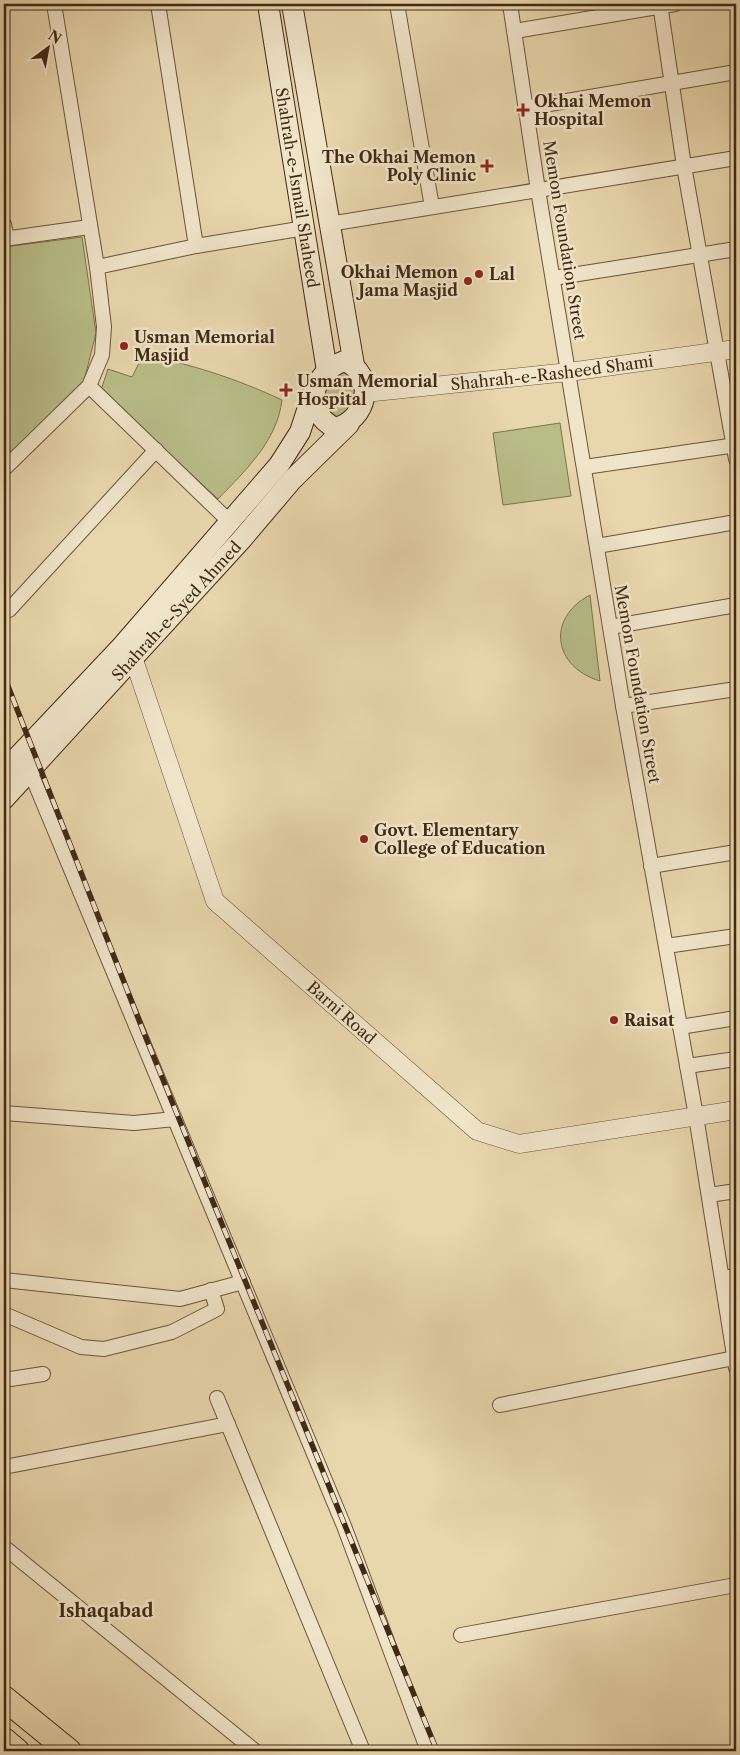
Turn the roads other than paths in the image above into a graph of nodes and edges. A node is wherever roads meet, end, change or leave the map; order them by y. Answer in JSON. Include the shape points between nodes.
{"nodes":[{"id":1,"x":54,"y":4,"type":"edge"},
{"id":2,"x":158,"y":4,"type":"edge"},
{"id":3,"x":268,"y":4,"type":"edge"},
{"id":4,"x":292,"y":4,"type":"edge"},
{"id":5,"x":397,"y":4,"type":"edge"},
{"id":6,"x":510,"y":4,"type":"edge"},
{"id":7,"x":665,"y":5,"type":"edge"},
{"id":8,"x":514,"y":31,"type":"junction"},
{"id":9,"x":736,"y":72,"type":"edge"},
{"id":10,"x":672,"y":82,"type":"junction"},
{"id":11,"x":526,"y":108,"type":"junction"},
{"id":12,"x":736,"y":158,"type":"edge"},
{"id":13,"x":684,"y":166,"type":"junction"},
{"id":14,"x":538,"y":190,"type":"junction"},
{"id":15,"x":432,"y":207,"type":"junction"},
{"id":16,"x":4,"y":224,"type":"edge"},
{"id":17,"x":329,"y":224,"type":"junction"},
{"id":18,"x":89,"y":227,"type":"junction"},
{"id":19,"x":305,"y":228,"type":"junction"},
{"id":20,"x":5,"y":239,"type":"edge"},
{"id":21,"x":196,"y":246,"type":"junction"},
{"id":22,"x":736,"y":249,"type":"edge"},
{"id":23,"x":701,"y":255,"type":"junction"},
{"id":24,"x":97,"y":267,"type":"junction"},
{"id":25,"x":553,"y":278,"type":"junction"},
{"id":26,"x":736,"y":349,"type":"edge"},
{"id":27,"x":718,"y":352,"type":"junction"},
{"id":28,"x":354,"y":365,"type":"junction"},
{"id":29,"x":327,"y":371,"type":"junction"},
{"id":30,"x":569,"y":372,"type":"junction"},
{"id":31,"x":89,"y":386,"type":"junction"},
{"id":32,"x":314,"y":389,"type":"junction"},
{"id":33,"x":365,"y":393,"type":"junction"},
{"id":34,"x":349,"y":424,"type":"junction"},
{"id":35,"x":156,"y":450,"type":"junction"},
{"id":36,"x":736,"y":450,"type":"edge"},
{"id":37,"x":585,"y":467,"type":"junction"},
{"id":38,"x":4,"y":469,"type":"edge"},
{"id":39,"x":736,"y":522,"type":"edge"},
{"id":40,"x":231,"y":523,"type":"junction"},
{"id":41,"x":597,"y":546,"type":"junction"},
{"id":42,"x":736,"y":606,"type":"edge"},
{"id":43,"x":9,"y":610,"type":"dead end"},
{"id":44,"x":610,"y":627,"type":"junction"},
{"id":45,"x":128,"y":651,"type":"junction"},
{"id":46,"x":736,"y":690,"type":"edge"},
{"id":47,"x":623,"y":706,"type":"junction"},
{"id":48,"x":16,"y":767,"type":"edge"},
{"id":49,"x":4,"y":799,"type":"edge"},
{"id":50,"x":736,"y":852,"type":"edge"},
{"id":51,"x":652,"y":866,"type":"junction"},
{"id":52,"x":736,"y":936,"type":"edge"},
{"id":53,"x":666,"y":946,"type":"junction"},
{"id":54,"x":736,"y":1018,"type":"edge"},
{"id":55,"x":680,"y":1027,"type":"junction"},
{"id":56,"x":736,"y":1058,"type":"edge"},
{"id":57,"x":687,"y":1066,"type":"junction"},
{"id":58,"x":736,"y":1110,"type":"edge"},
{"id":59,"x":4,"y":1113,"type":"edge"},
{"id":60,"x":696,"y":1116,"type":"junction"},
{"id":61,"x":175,"y":1119,"type":"junction"},
{"id":62,"x":736,"y":1191,"type":"edge"},
{"id":63,"x":709,"y":1195,"type":"junction"},
{"id":64,"x":736,"y":1276,"type":"edge"},
{"id":65,"x":722,"y":1278,"type":"junction"},
{"id":66,"x":4,"y":1280,"type":"edge"},
{"id":67,"x":243,"y":1282,"type":"junction"},
{"id":68,"x":211,"y":1290,"type":"junction"},
{"id":69,"x":4,"y":1314,"type":"edge"},
{"id":70,"x":735,"y":1363,"type":"edge"},
{"id":71,"x":43,"y":1374,"type":"dead end"},
{"id":72,"x":4,"y":1380,"type":"edge"},
{"id":73,"x":217,"y":1398,"type":"dead end"},
{"id":74,"x":500,"y":1405,"type":"dead end"},
{"id":75,"x":228,"y":1424,"type":"junction"},
{"id":76,"x":4,"y":1467,"type":"edge"},
{"id":77,"x":4,"y":1547,"type":"edge"},
{"id":78,"x":736,"y":1585,"type":"edge"},
{"id":79,"x":461,"y":1635,"type":"dead end"},
{"id":80,"x":4,"y":1690,"type":"edge"},
{"id":81,"x":4,"y":1698,"type":"edge"},
{"id":82,"x":47,"y":1733,"type":"junction"},
{"id":83,"x":4,"y":1740,"type":"edge"},
{"id":84,"x":17,"y":1751,"type":"edge"},
{"id":85,"x":69,"y":1751,"type":"edge"},
{"id":86,"x":255,"y":1751,"type":"edge"},
{"id":87,"x":363,"y":1751,"type":"edge"},
{"id":88,"x":428,"y":1751,"type":"edge"}],
"edges":[{"from":1,"to":18,"type":"street"},
{"from":2,"to":21,"type":"street"},
{"from":3,"to":19,"type":"main road","name":"Shahrah-e-Ismail Shaheed"},
{"from":4,"to":17,"type":"main road","name":"Shahrah-e-Ismail Shaheed"},
{"from":5,"to":15,"type":"street"},
{"from":6,"to":8,"type":"street","name":"Memon Foundation Street"},
{"from":7,"to":8,"type":"street"},
{"from":7,"to":10,"type":"street"},
{"from":8,"to":11,"type":"street","name":"Memon Foundation Street"},
{"from":9,"to":10,"type":"street"},
{"from":10,"to":11,"type":"street"},
{"from":10,"to":13,"type":"street"},
{"from":11,"to":14,"type":"street","name":"Memon Foundation Street"},
{"from":12,"to":13,"type":"street"},
{"from":13,"to":14,"type":"street"},
{"from":13,"to":23,"type":"street"},
{"from":14,"to":15,"type":"street"},
{"from":14,"to":25,"type":"street","name":"Memon Foundation Street"},
{"from":15,"to":17,"type":"street"},
{"from":16,"to":20,"type":"street"},
{"from":17,"to":28,"type":"main road","name":"Shahrah-e-Ismail Shaheed"},
{"from":18,"to":20,"type":"street"},
{"from":18,"to":24,"type":"street"},
{"from":19,"to":21,"type":"street"},
{"from":19,"to":29,"type":"main road","name":"Shahrah-e-Ismail Shaheed"},
{"from":21,"to":24,"type":"street"},
{"from":22,"to":23,"type":"street"},
{"from":23,"to":25,"type":"street"},
{"from":23,"to":27,"type":"street"},
{"from":24,"to":31,"type":"street","via":[[104,327],[102,355]]},
{"from":25,"to":30,"type":"street","name":"Memon Foundation Street"},
{"from":26,"to":27,"type":"street","name":"Shahrah-e-Rasheed Shami"},
{"from":27,"to":30,"type":"street","name":"Shahrah-e-Rasheed Shami"},
{"from":27,"to":36,"type":"street"},
{"from":28,"to":29,"type":"main road","via":[[344,361]]},
{"from":28,"to":33,"type":"main road","via":[[362,377]]},
{"from":29,"to":32,"type":"main road"},
{"from":30,"to":33,"type":"street","name":"Shahrah-e-Rasheed Shami"},
{"from":30,"to":37,"type":"street","name":"Memon Foundation Street"},
{"from":31,"to":35,"type":"street"},
{"from":31,"to":38,"type":"street"},
{"from":32,"to":34,"type":"main road","via":[[320,418],[336,428]]},
{"from":32,"to":40,"type":"main road","name":"Shahrah-e-Syed Ahmed","via":[[300,432],[279,466]]},
{"from":33,"to":34,"type":"main road","via":[[365,402]]},
{"from":34,"to":45,"type":"main road","name":"Shahrah-e-Syed Ahmed","via":[[292,480],[242,539]]},
{"from":35,"to":40,"type":"street"},
{"from":35,"to":43,"type":"street"},
{"from":36,"to":37,"type":"street"},
{"from":37,"to":41,"type":"street","name":"Memon Foundation Street"},
{"from":39,"to":41,"type":"street"},
{"from":40,"to":45,"type":"main road","name":"Shahrah-e-Syed Ahmed"},
{"from":41,"to":44,"type":"street","name":"Memon Foundation Street"},
{"from":42,"to":44,"type":"street"},
{"from":44,"to":47,"type":"street","name":"Memon Foundation Street"},
{"from":45,"to":48,"type":"main road","name":"Shahrah-e-Syed Ahmed"},
{"from":45,"to":60,"type":"street","name":"Barni Road","via":[[215,901],[477,1132],[519,1144]]},
{"from":46,"to":47,"type":"street"},
{"from":47,"to":51,"type":"street","name":"Memon Foundation Street"},
{"from":48,"to":49,"type":"main road","name":"Shahrah-e-Syed Ahmed"},
{"from":48,"to":61,"type":"street"},
{"from":50,"to":51,"type":"street"},
{"from":51,"to":53,"type":"street","name":"Memon Foundation Street"},
{"from":52,"to":53,"type":"street"},
{"from":53,"to":55,"type":"street","name":"Memon Foundation Street"},
{"from":54,"to":55,"type":"street"},
{"from":55,"to":57,"type":"street","name":"Memon Foundation Street"},
{"from":56,"to":57,"type":"street"},
{"from":57,"to":60,"type":"street","name":"Memon Foundation Street"},
{"from":58,"to":60,"type":"street","name":"Barni Road"},
{"from":59,"to":61,"type":"street","via":[[134,1123]]},
{"from":60,"to":63,"type":"street","name":"Memon Foundation Street"},
{"from":61,"to":67,"type":"street"},
{"from":62,"to":63,"type":"street"},
{"from":63,"to":65,"type":"street","name":"Memon Foundation Street"},
{"from":64,"to":65,"type":"street"},
{"from":65,"to":70,"type":"street","name":"Memon Foundation Street"},
{"from":66,"to":68,"type":"street","via":[[180,1299]]},
{"from":67,"to":68,"type":"street"},
{"from":67,"to":88,"type":"street","via":[[344,1526]]},
{"from":68,"to":69,"type":"street","via":[[217,1309],[172,1332],[104,1348],[81,1347]]},
{"from":70,"to":74,"type":"street"},
{"from":71,"to":72,"type":"street"},
{"from":73,"to":75,"type":"street"},
{"from":75,"to":76,"type":"street"},
{"from":75,"to":87,"type":"street"},
{"from":77,"to":86,"type":"street"},
{"from":78,"to":79,"type":"street"},
{"from":80,"to":82,"type":"street"},
{"from":81,"to":82,"type":"highway"},
{"from":82,"to":85,"type":"highway"},
{"from":83,"to":84,"type":"highway"}]}
